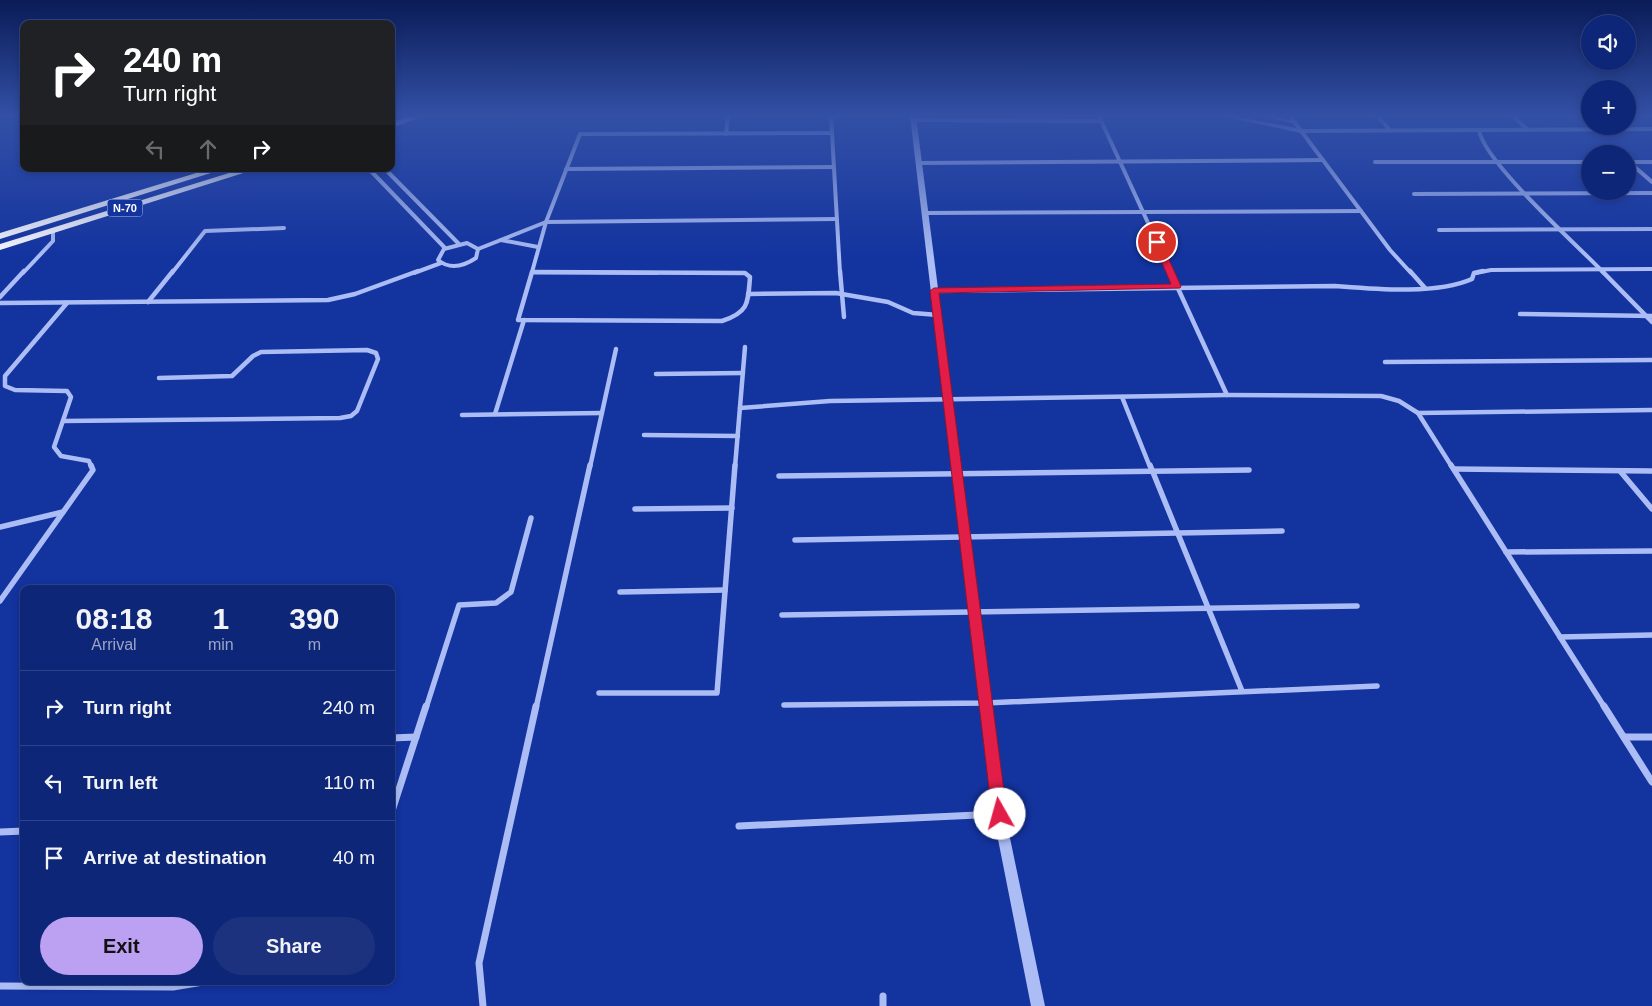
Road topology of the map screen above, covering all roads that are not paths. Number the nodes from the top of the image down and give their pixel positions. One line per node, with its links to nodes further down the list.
1 (568, 163): 9 (street)
2 (833, 163): 8 (street)
3 (919, 163): 4 (street); 21 (street)
4 (930, 163)
5 (1120, 163): 20 (street)
6 (1325, 163): 19 (street)
7 (1498, 163): 16 (street)
8 (833, 167): 9 (street); 22 (street)
9 (566, 169): 23 (street)
10 (1636, 169): 15 (street)
11 (209, 172): 29 (highway, N-70)
12 (240, 172): 28 (highway, N-70)
13 (371, 172): 34 (street)
14 (388, 172): 31 (street)
15 (1652, 182)
16 (1526, 193): 17 (street); 18 (street); 25 (street)
17 (1652, 193)
18 (1414, 194)
19 (1361, 211): 20 (street); 41 (street)
20 (1143, 213): 21 (street); 40 (street)
21 (925, 214): 42 (street)
22 (836, 220): 23 (street); 44 (street)
23 (546, 222): 30 (street); 33 (street)
24 (284, 228): 46 (street)
25 (1562, 229): 26 (street); 27 (street); 38 (street)
26 (1652, 229)
27 (1439, 230)
28 (53, 231): 32 (highway, N-70); 45 (street)
29 (0, 236)
30 (500, 240): 33 (street); 35 (street)
31 (459, 244): 34 (street); 35 (street)
32 (0, 247)
33 (538, 247): 39 (street)
34 (445, 248): 36 (street)
35 (478, 249): 36 (street)
36 (441, 263): 46 (street)
37 (1652, 269): 38 (street)
38 (1601, 270): 41 (street); 51 (street)
39 (531, 272): 43 (street); 54 (street)
40 (1177, 286): 41 (street); 42 (street); 64 (street)
41 (1425, 288)
42 (934, 291): 50 (street)
43 (748, 294): 44 (street); 54 (street)
44 (843, 294): 50 (street); 53 (street)
45 (0, 297)
46 (148, 302): 48 (street)
47 (0, 303): 48 (street)
48 (67, 303): 63 (street)
49 (1520, 314): 51 (street)
50 (938, 316): 66 (street)
51 (1646, 316): 52 (street); 55 (street)
52 (1652, 316)
53 (844, 317)
54 (524, 320): 70 (street)
55 (1652, 322)
56 (745, 347): 60 (street)
57 (616, 349): 69 (street)
58 (1652, 360): 59 (street)
59 (1385, 362)
60 (743, 373): 61 (street); 67 (street)
61 (656, 374)
62 (159, 378): 73 (street)
63 (2, 387): 73 (street)
64 (1227, 395): 65 (street); 71 (street)
65 (1122, 397): 66 (street); 77 (street)
66 (948, 400): 67 (street); 81 (street)
67 (740, 408): 75 (street)
68 (1652, 410): 71 (street)
69 (602, 413): 70 (street); 124 (street)
70 (495, 414): 72 (street)
71 (1418, 414): 76 (street)
72 (462, 415)
73 (64, 421): 86 (street)
74 (644, 435): 75 (street)
75 (738, 436): 83 (street)
76 (1454, 469): 79 (street); 94 (street)
77 (1152, 470): 78 (street); 81 (street); 90 (street)
78 (1248, 470)
79 (1620, 471): 80 (street); 85 (street)
80 (1652, 471)
81 (957, 472): 82 (street); 91 (street)
82 (779, 476)
83 (732, 508): 84 (street); 95 (street)
84 (636, 509)
85 (1652, 509)
86 (63, 512): 88 (street); 97 (street)
87 (531, 518): 109 (street)
88 (0, 527)
89 (1282, 531): 90 (street)
90 (1178, 535): 91 (street); 99 (street)
91 (965, 538): 92 (street); 100 (street)
92 (795, 540)
93 (1652, 551): 94 (street)
94 (1506, 552): 103 (street)
95 (725, 590): 96 (street); 106 (street)
96 (620, 592)
97 (0, 601)
98 (1357, 606): 99 (street)
99 (1208, 608): 100 (street); 105 (street)
100 (974, 612): 101 (street); 107 (street)
101 (782, 615)
102 (1652, 636): 103 (street)
103 (1560, 637): 110 (street)
104 (1377, 686): 105 (street)
105 (1242, 691): 107 (street)
106 (599, 693)
107 (986, 703): 108 (street); 115 (street)
108 (784, 705)
109 (416, 736): 112 (street); 114 (street)
110 (1624, 737): 111 (street); 113 (street)
111 (1652, 737)
112 (395, 738)
113 (1652, 782)
114 (395, 802)
115 (1000, 814): 116 (street); 126 (street)
116 (739, 826)
117 (0, 832): 118 (street)
118 (20, 832)
119 (76, 985): 122 (street)
120 (158, 985): 121 (street)
121 (185, 985)
122 (0, 986)
123 (883, 996): 125 (street)
124 (483, 1006)
125 (883, 1006)
126 (1038, 1006)

